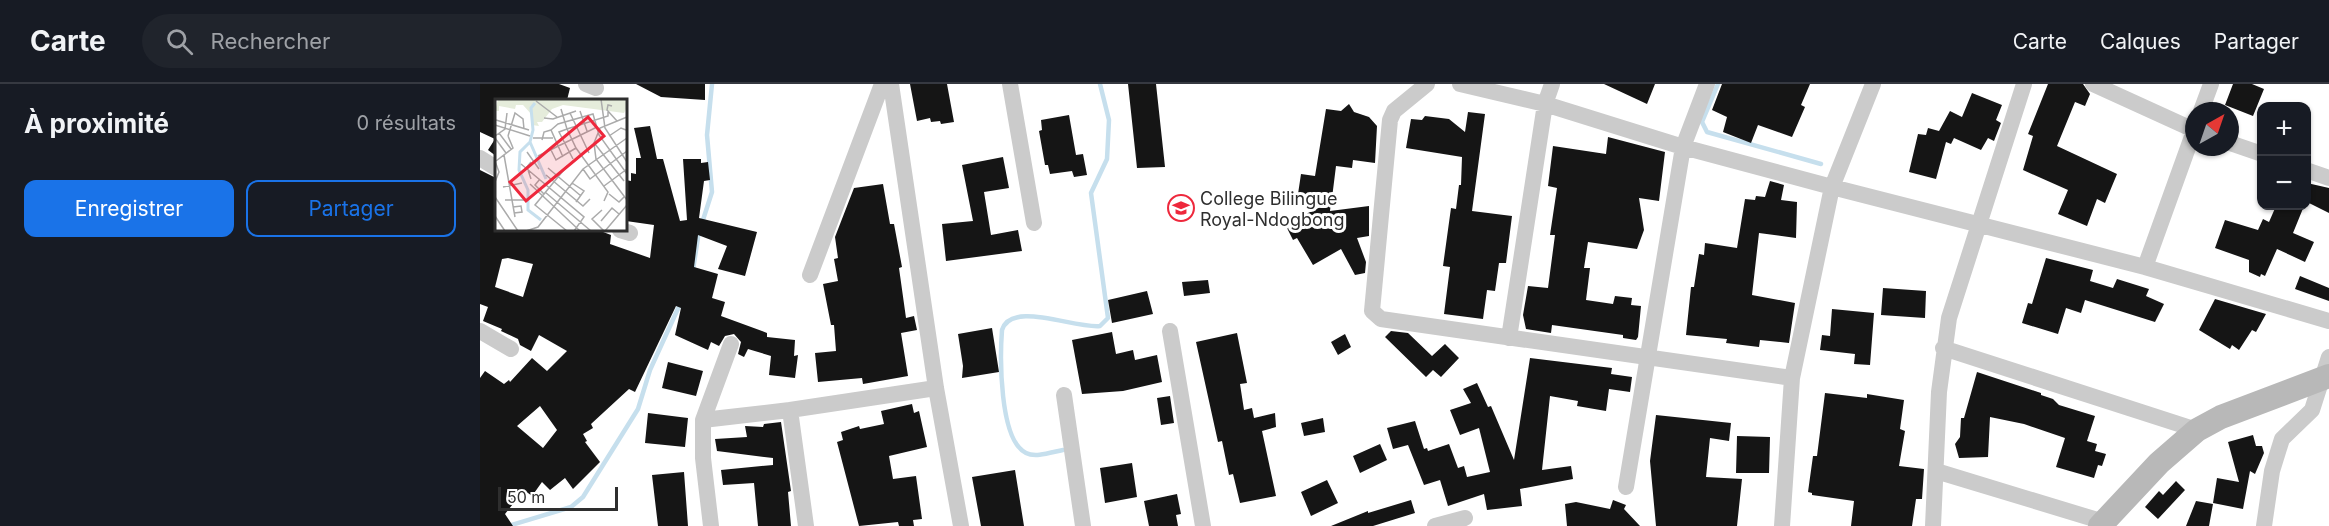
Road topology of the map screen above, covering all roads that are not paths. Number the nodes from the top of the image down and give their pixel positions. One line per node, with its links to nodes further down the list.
1 (882, 84): 27 (street)
2 (891, 84): 38 (street)
3 (1010, 84): 24 (street)
4 (1426, 84): 31 (street)
5 (1460, 84): 13 (street)
6 (1552, 84): 13 (street)
7 (1707, 84): 16 (street)
8 (1873, 84): 23 (street)
9 (2024, 84): 25 (street)
10 (2093, 84): 14 (street)
11 (2211, 84): 12 (street)
12 (2204, 102)
13 (1545, 104): 16 (street); 31 (street)
14 (2185, 126)
15 (2239, 145): 17 (street)
16 (1683, 147): 23 (street); 35 (street)
17 (2257, 152)
18 (2185, 155): 26 (street)
19 (480, 158): 20 (street)
20 (495, 167)
21 (2311, 171): 22 (street)
22 (2329, 178)
23 (1832, 187): 25 (street); 37 (street)
24 (1034, 223)
25 (1979, 224): 26 (street); 33 (street)
26 (2145, 267): 28 (street)
27 (810, 275)
28 (2329, 321)
29 (480, 331): 34 (street)
30 (1170, 331): 51 (street)
31 (1509, 338): 35 (street)
32 (731, 344): 41 (street)
33 (1942, 348): 42 (street); 43 (street)
34 (511, 349)
35 (1649, 358): 37 (street); 44 (street)
36 (2327, 370): 42 (main road); 55 (street)
37 (1792, 378): 53 (street)
38 (936, 388): 40 (street); 49 (street)
39 (1064, 395): 50 (street)
40 (790, 410): 41 (street); 48 (street)
41 (703, 420): 47 (street)
42 (2197, 430): 46 (main road)
43 (1936, 471): 46 (street); 54 (street)
44 (1626, 487)
45 (1465, 518): 52 (street)
46 (2102, 524)
47 (711, 526)
48 (806, 526)
49 (961, 526)
50 (1083, 526)
51 (1203, 526)
52 (1435, 526)
53 (1782, 526)
54 (1933, 526)
55 (2264, 526)

